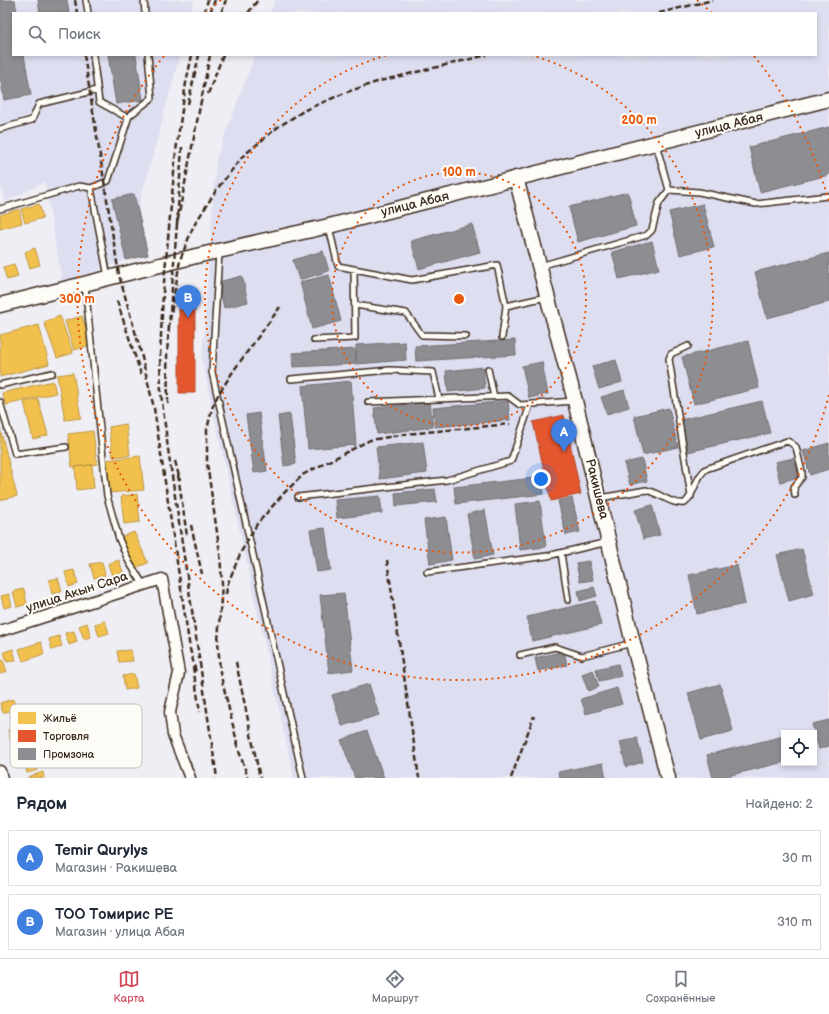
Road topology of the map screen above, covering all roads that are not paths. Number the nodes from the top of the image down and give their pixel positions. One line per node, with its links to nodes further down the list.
1 (86, 0): 3 (lane)
2 (144, 0): 4 (lane)
3 (88, 12)
4 (145, 12)
5 (93, 56): 7 (lane)
6 (148, 56): 9 (lane)
7 (97, 90): 9 (lane); 10 (lane)
8 (829, 99): 11 (street, улица Абая)
9 (128, 118): 13 (lane)
10 (0, 129)
11 (656, 143): 12 (street, улица Абая); 14 (lane)
12 (516, 178): 17 (street, улица Абая); 19 (street, Ракишева)
13 (91, 188): 16 (lane); 21 (lane)
14 (668, 190): 15 (lane); 19 (lane)
15 (828, 196)
16 (0, 209)
17 (329, 226): 18 (street, улица Абая); 20 (lane)
18 (219, 251): 21 (street, улица Абая); 57 (lane)
19 (539, 266): 23 (street, Ракишева)
20 (354, 269): 25 (lane); 26 (lane)
21 (108, 278): 22 (street, улица Абая)
22 (85, 284): 24 (street, улица Абая); 49 (lane)
23 (547, 297): 26 (lane); 37 (street, Ракишева)
24 (0, 305)
25 (354, 305): 27 (lane); 29 (lane)
26 (506, 306): 28 (lane)
27 (466, 336)
28 (502, 337)
29 (314, 340)
30 (688, 346): 44 (lane)
31 (488, 369): 35 (lane)
32 (52, 373): 34 (lane)
33 (291, 379): 36 (lane)
34 (0, 384)
35 (494, 397): 36 (lane); 40 (lane)
36 (439, 399): 39 (lane)
37 (575, 401): 40 (lane); 45 (street, Ракишева)
38 (0, 402): 41 (lane)
39 (368, 402)
40 (530, 405): 43 (lane)
41 (66, 447)
42 (795, 495): 44 (lane)
43 (298, 497)
44 (691, 497): 45 (lane)
45 (599, 498): 46 (street, Ракишева)
46 (609, 542): 47 (lane); 52 (street, Ракишева)
47 (561, 553): 48 (lane); 50 (lane)
48 (427, 572)
49 (143, 584): 51 (street, улица Акын Сара); 56 (street, улица Акын Сара)
50 (568, 600)
51 (0, 631)
52 (633, 643): 53 (lane); 58 (street, Ракишева)
53 (520, 655)
54 (0, 771): 55 (street)
55 (2, 778)
56 (190, 778)
57 (304, 778)
58 (668, 778)

